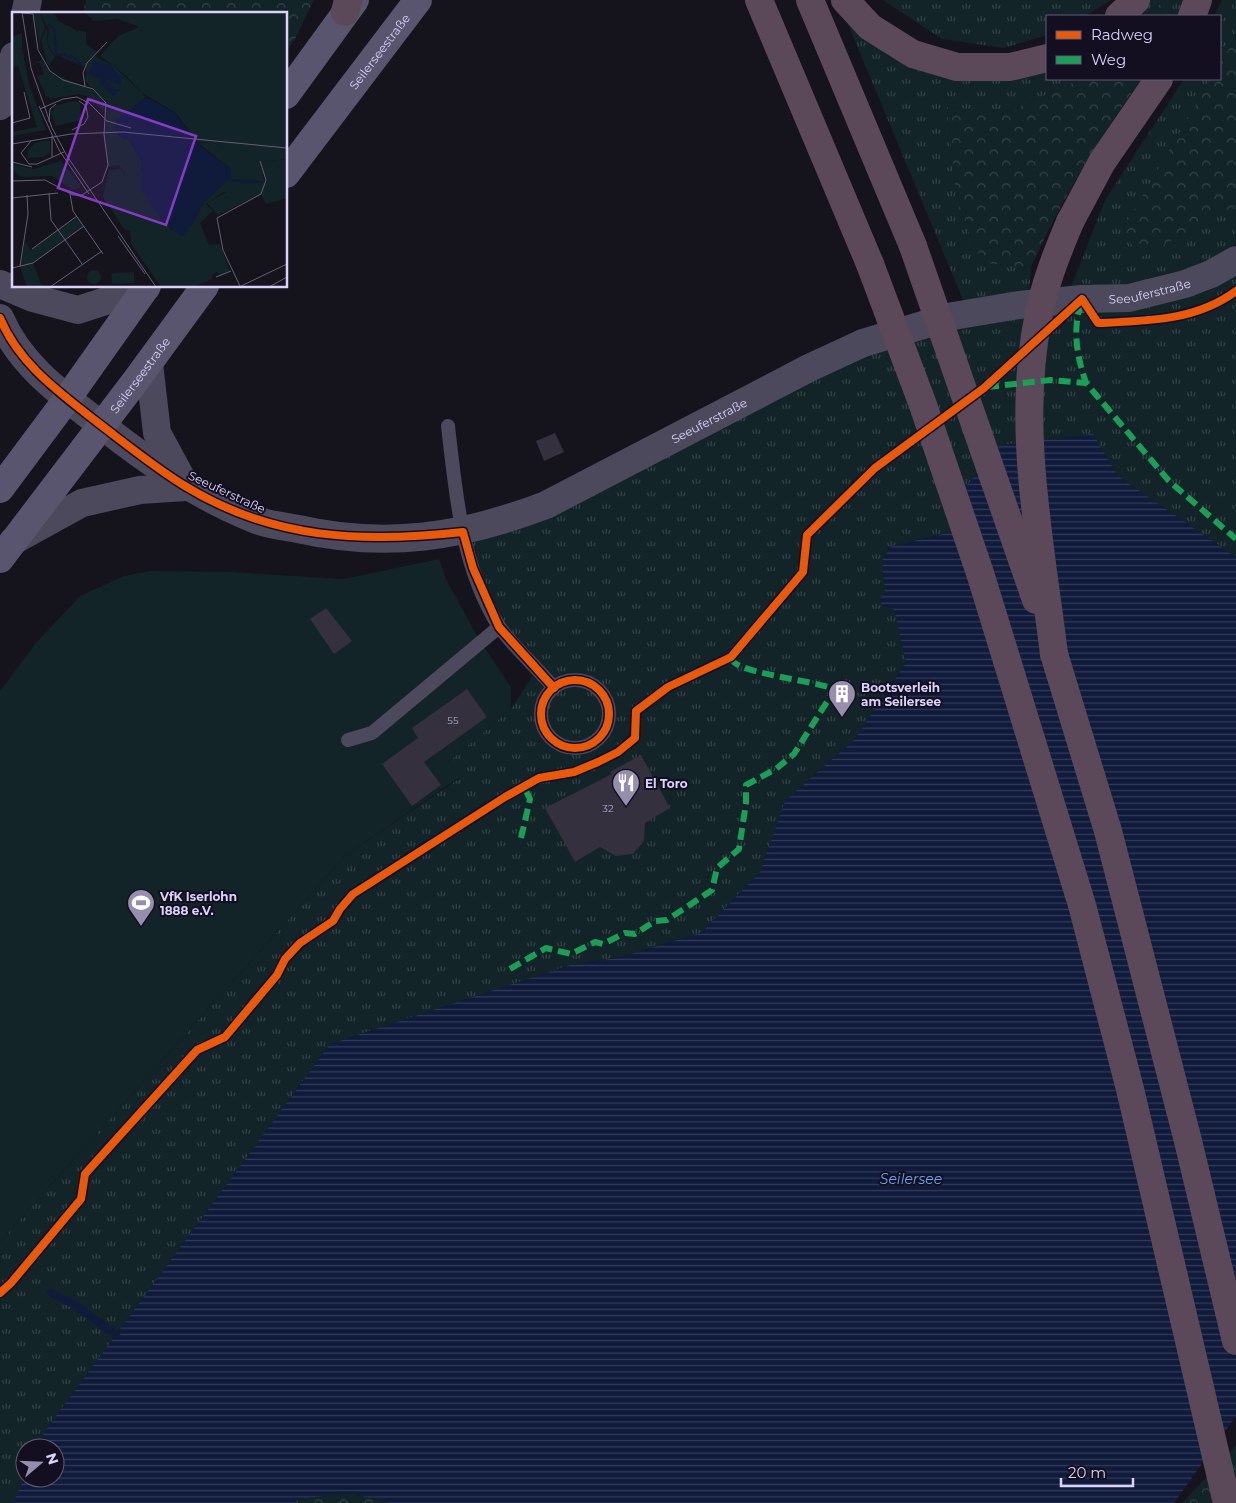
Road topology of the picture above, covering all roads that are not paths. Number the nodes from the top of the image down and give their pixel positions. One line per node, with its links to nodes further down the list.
1 (418, 0): 15 (main road, Seilerseestraße)
2 (759, 0): 35 (highway, bridge)
3 (810, 0): 31 (highway, bridge)
4 (845, 0): 10 (highway)
5 (1136, 0): 8 (highway)
6 (1198, 0): 9 (highway)
7 (349, 4): 13 (main road)
8 (1120, 15)
9 (1192, 15)
10 (1046, 58)
11 (12, 63): 14 (street)
12 (1158, 80): 31 (highway, bridge)
13 (288, 92)
14 (0, 106)
15 (288, 171)
16 (1236, 260): 28 (street, Seeuferstraße)
17 (0, 284): 18 (street)
18 (143, 288)
19 (145, 288): 23 (main road)
20 (204, 288): 22 (main road, Seilerseestraße)
21 (0, 318): 23 (street, Seeuferstraße)
22 (149, 363): 24 (main road, Seilerseestraße); 26 (street, Seeuferstraße)
23 (67, 399): 24 (street, Seeuferstraße); 27 (main road)
24 (101, 425): 26 (street, Seeuferstraße); 29 (main road, Seilerseestraße)
25 (448, 426): 28 (lane)
26 (186, 487): 28 (street, Seeuferstraße); 29 (street, Seeuferstraße)
27 (0, 489)
28 (463, 532): 30 (lane)
29 (6, 550)
30 (499, 626): 32 (lane); 33 (lane)
31 (1054, 654): 34 (highway)
32 (554, 688): 32 (lane)
33 (348, 740)
34 (1236, 1341)
35 (1227, 1503)

